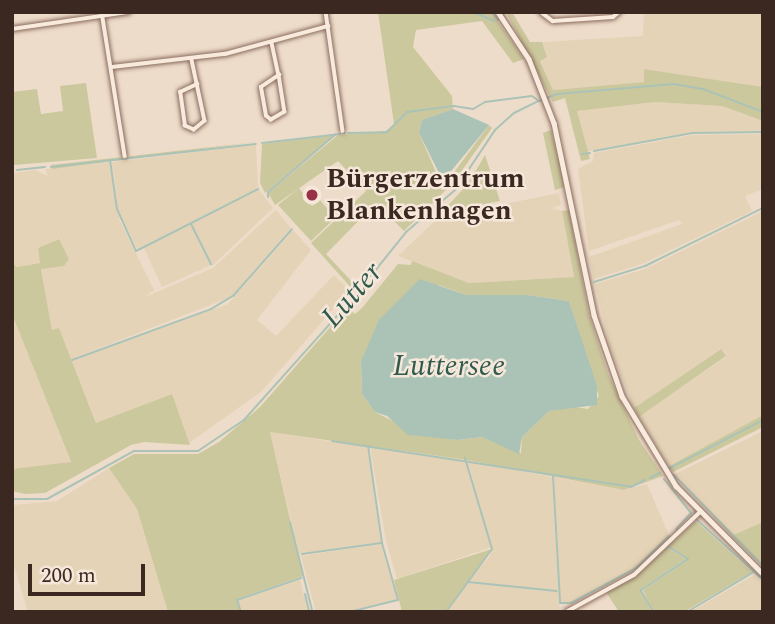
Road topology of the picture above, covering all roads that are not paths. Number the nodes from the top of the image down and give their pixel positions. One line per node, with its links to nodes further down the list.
1 (129, 12): 6 (street)
2 (326, 12): 7 (street)
3 (498, 12): 16 (main road)
4 (541, 12): 5 (street)
5 (619, 12)
6 (102, 14): 8 (street); 11 (street)
7 (328, 26): 9 (street); 14 (street)
8 (12, 29)
9 (272, 43): 10 (street); 12 (street)
10 (192, 60): 11 (street); 13 (street)
11 (112, 67): 15 (street)
12 (279, 75): 12 (street)
13 (197, 84): 13 (street)
14 (343, 131)
15 (125, 156)
16 (699, 513): 17 (main road); 18 (street)
17 (763, 574)
18 (566, 612)

